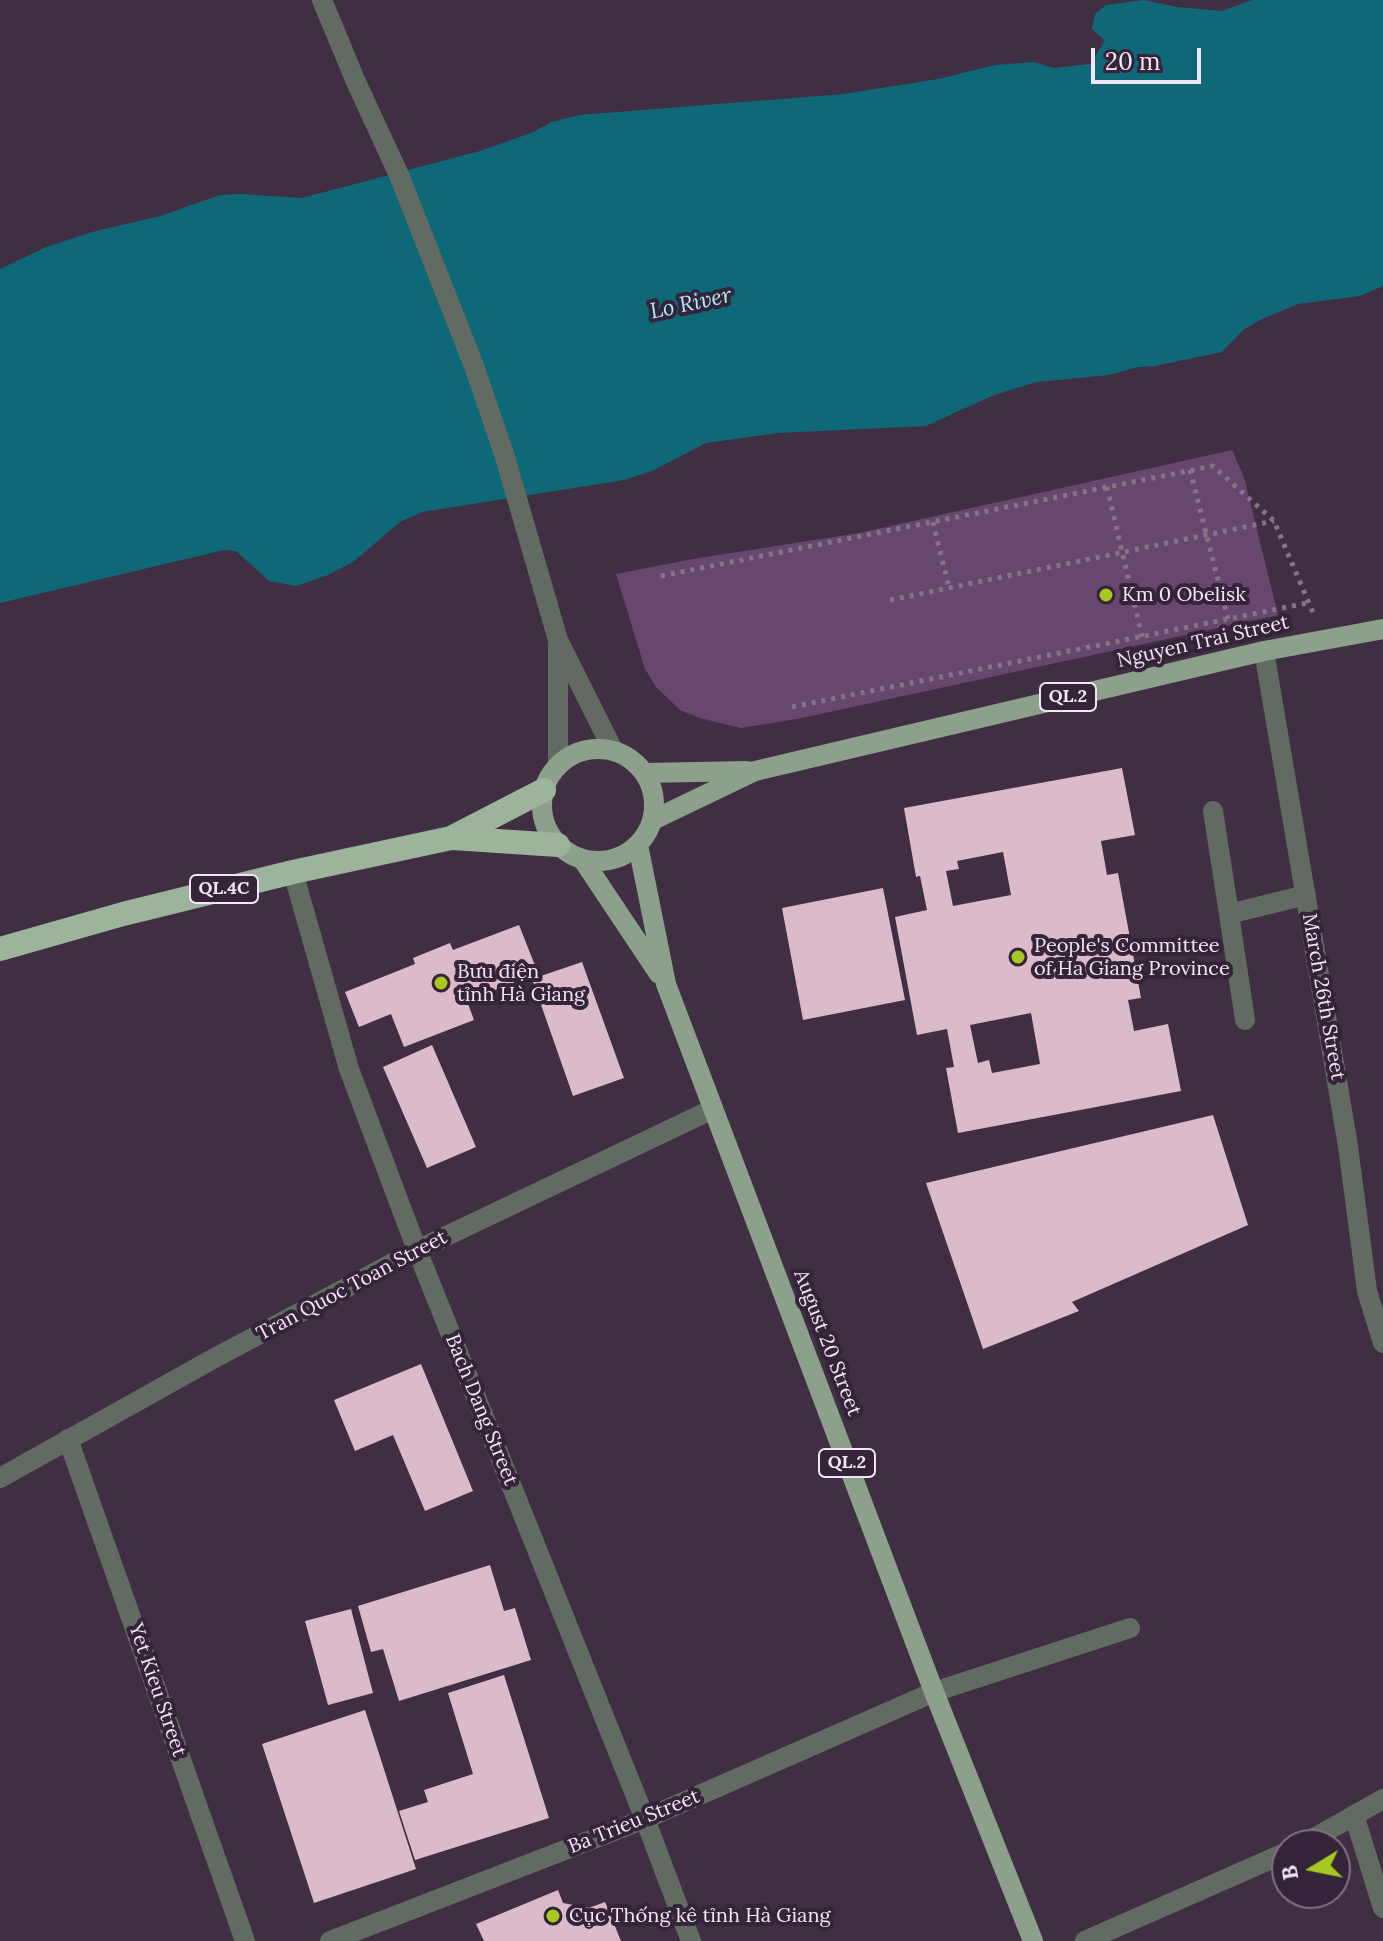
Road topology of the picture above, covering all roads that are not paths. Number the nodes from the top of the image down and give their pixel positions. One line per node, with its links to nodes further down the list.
1 (322, 0): 3 (street)
2 (1383, 629): 4 (main road, Nguyen Trai Street / QL.2)
3 (558, 640): 5 (street); 6 (street)
4 (1264, 651): 7 (main road, Nguyen Trai Street / QL.2); 17 (street, March 26th Street)
5 (613, 750): 6 (main road); 8 (main road)
6 (558, 765): 9 (main road)
7 (755, 771): 8 (main road, Nguyen Trai Street / QL.2); 11 (main road, Nguyen Trai Street / QL.2)
8 (645, 773): 11 (main road)
9 (544, 790): 12 (highway, QL.4C); 13 (main road)
10 (1213, 811): 18 (street)
11 (653, 820): 14 (main road)
12 (451, 838): 13 (highway, QL.4C); 16 (highway, QL.4C)
13 (558, 845): 15 (main road)
14 (638, 845): 15 (main road); 20 (main road, August 20 Street / QL.2)
15 (583, 860): 20 (main road, August 20 Street / QL.2)
16 (293, 872): 19 (highway, QL.4C); 23 (street, Bach Dang Street)
17 (1306, 895): 18 (street); 24 (street, March 26th Street)
18 (1229, 914): 21 (street)
19 (0, 949)
20 (666, 984): 22 (main road, August 20 Street / QL.2)
21 (1245, 1020)
22 (713, 1109): 23 (street, Tran Quoc Toan Street); 28 (main road, August 20 Street / QL.2)
23 (417, 1250): 25 (street, Tran Quoc Toan Street); 31 (street, Bach Dang Street)
24 (1383, 1343)
25 (68, 1439): 26 (street, Tran Quoc Toan Street); 35 (street, Yet Kieu Street)
26 (0, 1478)
27 (1130, 1628): 28 (street, Ba Trieu Street)
28 (934, 1692): 31 (street, Ba Trieu Street); 38 (main road, August 20 Street / QL.2)
29 (1383, 1799): 30 (street)
30 (1354, 1815): 32 (street); 34 (street)
31 (645, 1819): 36 (street, Ba Trieu Street); 37 (street, Bach Dang Street)
32 (1330, 1829)
33 (1271, 1859): 39 (street)
34 (1383, 1908)
35 (245, 1941)
36 (330, 1941)
37 (691, 1941)
38 (1033, 1941)
39 (1085, 1941)

